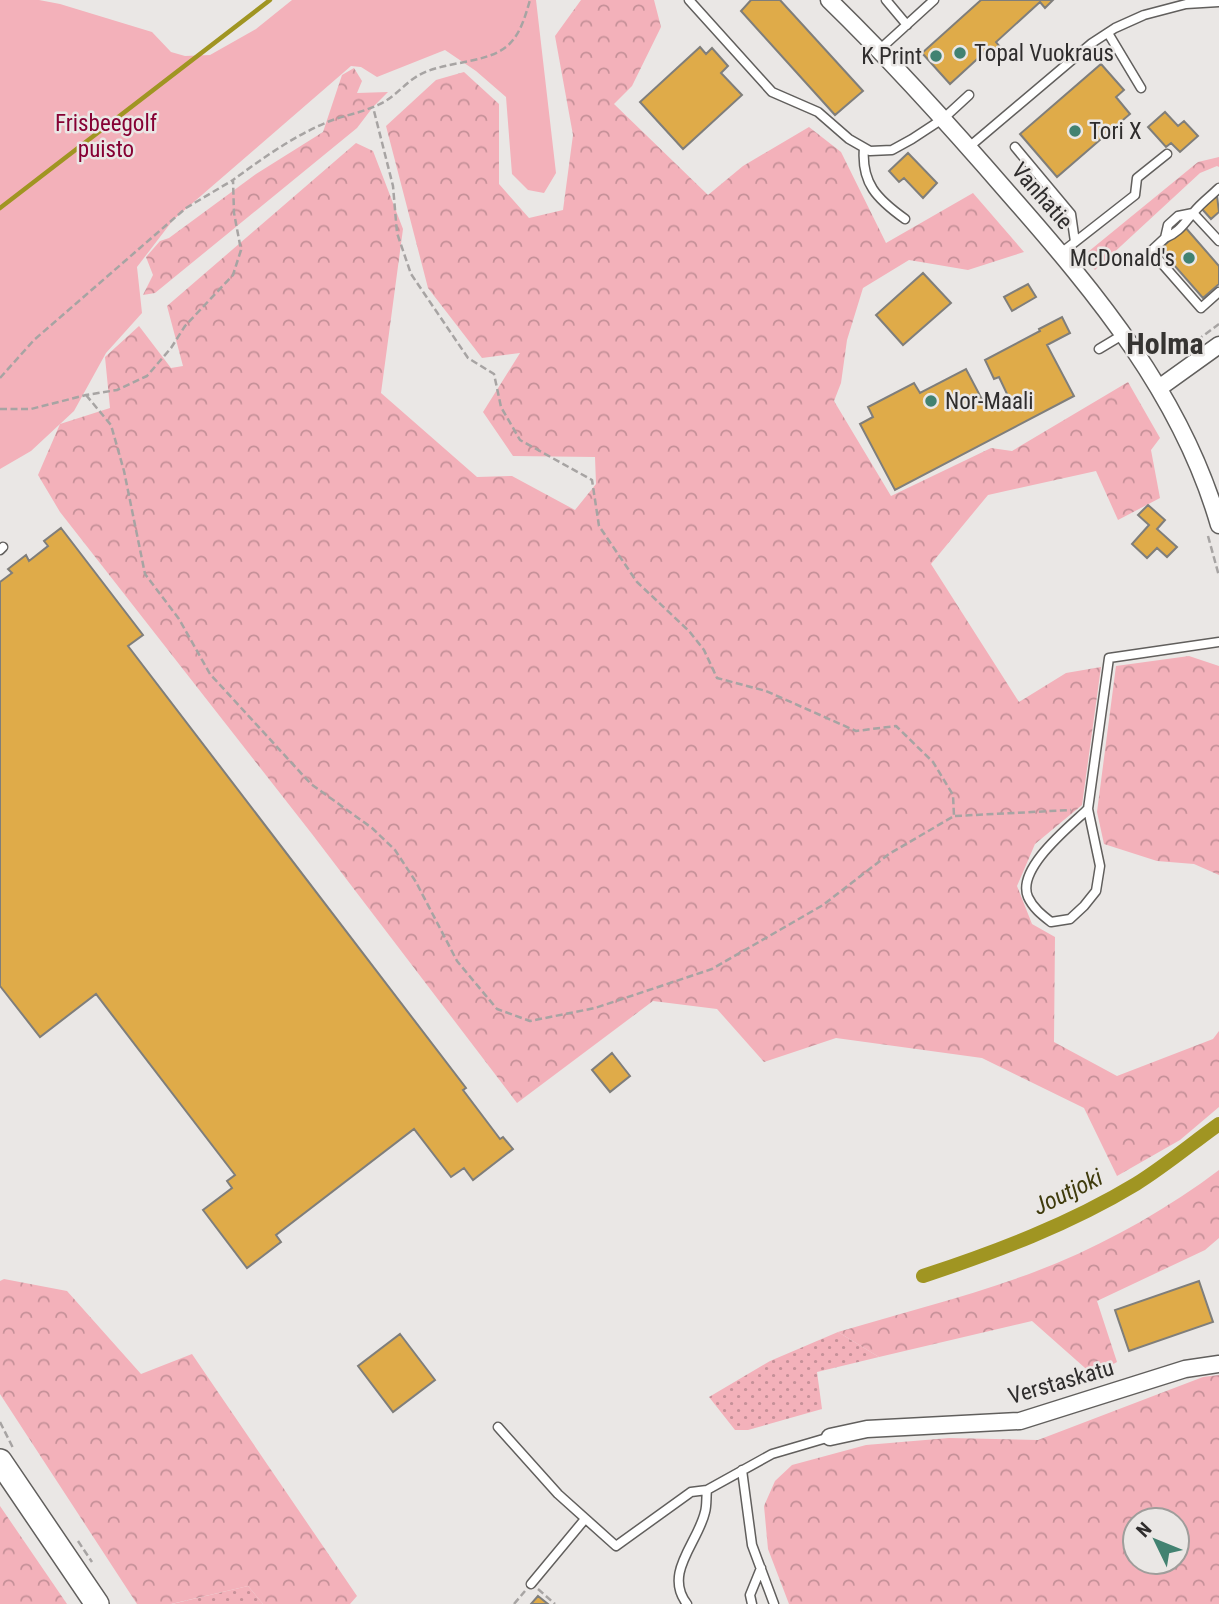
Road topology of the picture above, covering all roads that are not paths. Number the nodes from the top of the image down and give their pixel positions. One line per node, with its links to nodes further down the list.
1 (689, 0): 14 (lane)
2 (829, 0): 8 (street, Vanhatie)
3 (886, 0): 6 (lane)
4 (934, 0): 6 (lane)
5 (1219, 2): 7 (lane)
6 (907, 25): 8 (lane)
7 (1108, 33): 9 (lane); 12 (lane)
8 (878, 50): 11 (street, Vanhatie)
9 (1141, 88)
10 (969, 94): 11 (lane)
11 (944, 118): 12 (street, Vanhatie); 14 (lane)
12 (969, 147): 21 (street, Vanhatie)
13 (1015, 147): 20 (lane)
14 (864, 148): 18 (lane)
15 (1167, 154): 20 (lane)
16 (1219, 188): 17 (lane)
17 (1193, 213): 19 (lane); 22 (lane)
18 (905, 219)
19 (1219, 241)
20 (1075, 242): 21 (lane)
21 (1061, 253): 23 (street, Vanhatie)
22 (1219, 292)
23 (1124, 334): 25 (lane); 26 (street, Vanhatie)
24 (1219, 345): 26 (street)
25 (1099, 349)
26 (1158, 388): 27 (street, Vanhatie)
27 (1214, 530)
28 (1219, 642): 29 (lane)
29 (1088, 809): 29 (lane)
30 (1219, 1364): 32 (street, Verstaskatu)
31 (498, 1427): 36 (lane)
32 (830, 1437): 34 (lane)
33 (0, 1461): 40 (street)
34 (742, 1470): 35 (lane); 37 (lane)
35 (707, 1490): 36 (lane); 39 (lane)
36 (585, 1519): 38 (lane)
37 (761, 1568): 41 (lane); 42 (lane)
38 (531, 1584)
39 (684, 1602)
40 (97, 1604)
41 (752, 1604)
42 (774, 1604)

